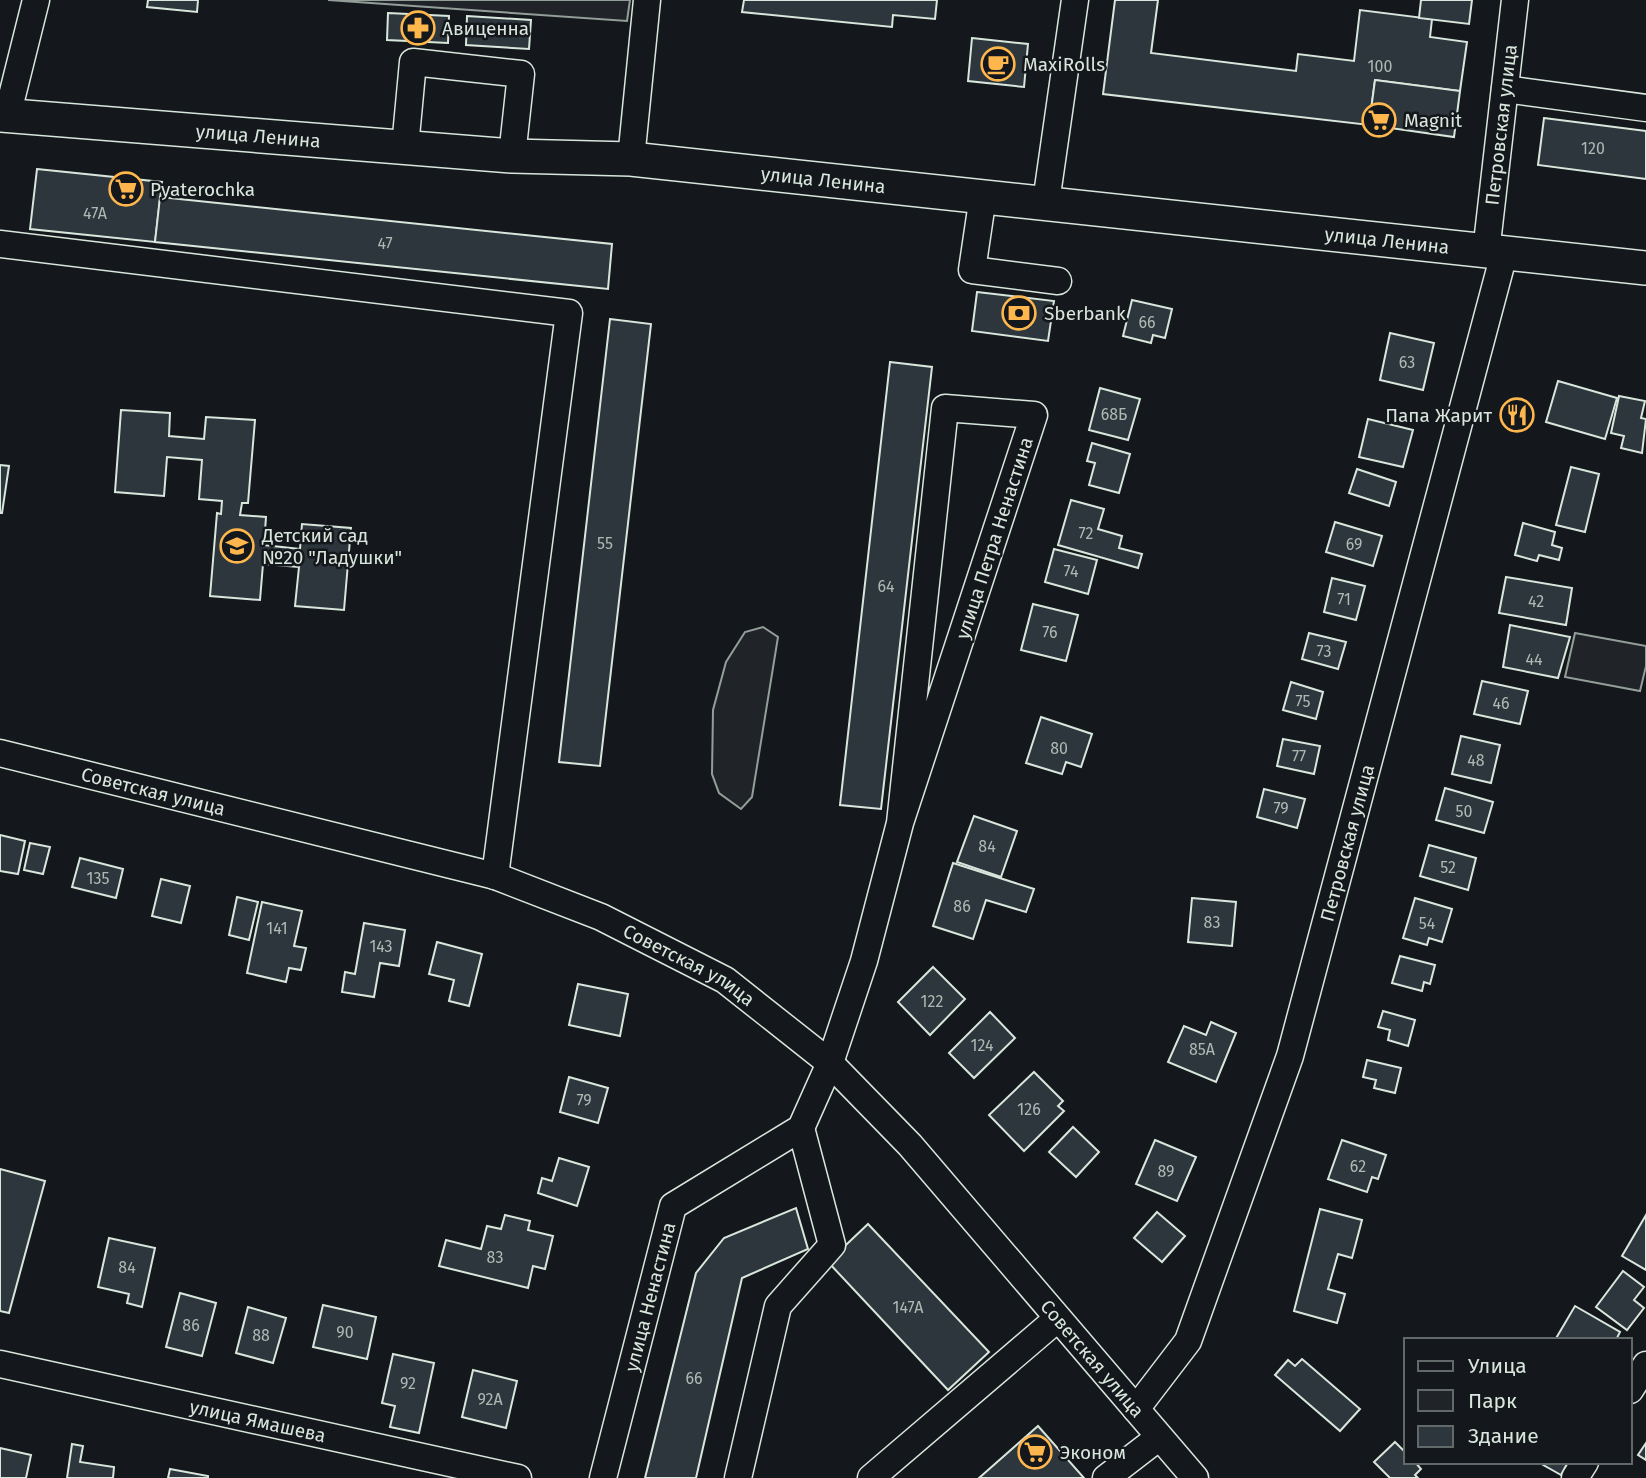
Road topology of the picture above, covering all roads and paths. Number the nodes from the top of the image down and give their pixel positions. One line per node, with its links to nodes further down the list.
1 (36, 0): 7 (street)
2 (648, 0): 10 (street)
3 (1075, 0): 12 (street)
4 (1515, 0): 5 (street, Петровская улица)
5 (1505, 89): 6 (street); 14 (street, Петровская улица)
6 (1646, 108)
7 (3, 116): 8 (main road, улица Ленина)
8 (405, 147): 9 (main road, улица Ленина); 9 (street)
9 (512, 156): 10 (main road, улица Ленина)
10 (631, 159): 11 (main road, улица Ленина)
11 (983, 196): 12 (main road, улица Ленина); 16 (street)
12 (1046, 202): 14 (main road, улица Ленина)
13 (0, 244): 19 (street)
14 (1495, 253): 15 (main road, улица Ленина); 26 (street, Петровская улица)
15 (1646, 268)
16 (1058, 281)
17 (0, 753): 19 (street, Советская улица)
18 (900, 823): 18 (street, улица Петра Ненастина); 20 (street, улица Петра Ненастина)
19 (495, 876): 20 (street, Советская улица)
20 (830, 1063): 21 (street); 22 (street, Советская улица)
21 (801, 1128): 29 (street, улица Ненастина); 30 (street)
22 (1057, 1319): 26 (street, Советская улица); 31 (street)
23 (0, 1364): 28 (street, улица Ямашева)
24 (1646, 1365): 25 (street)
25 (1632, 1387)
26 (1136, 1409): 27 (street, Советская улица)
27 (1158, 1438): 32 (street); 33 (street, Советская улица)
28 (517, 1478)
29 (603, 1478)
30 (738, 1478)
31 (871, 1478)
32 (1106, 1478)
33 (1195, 1478)

